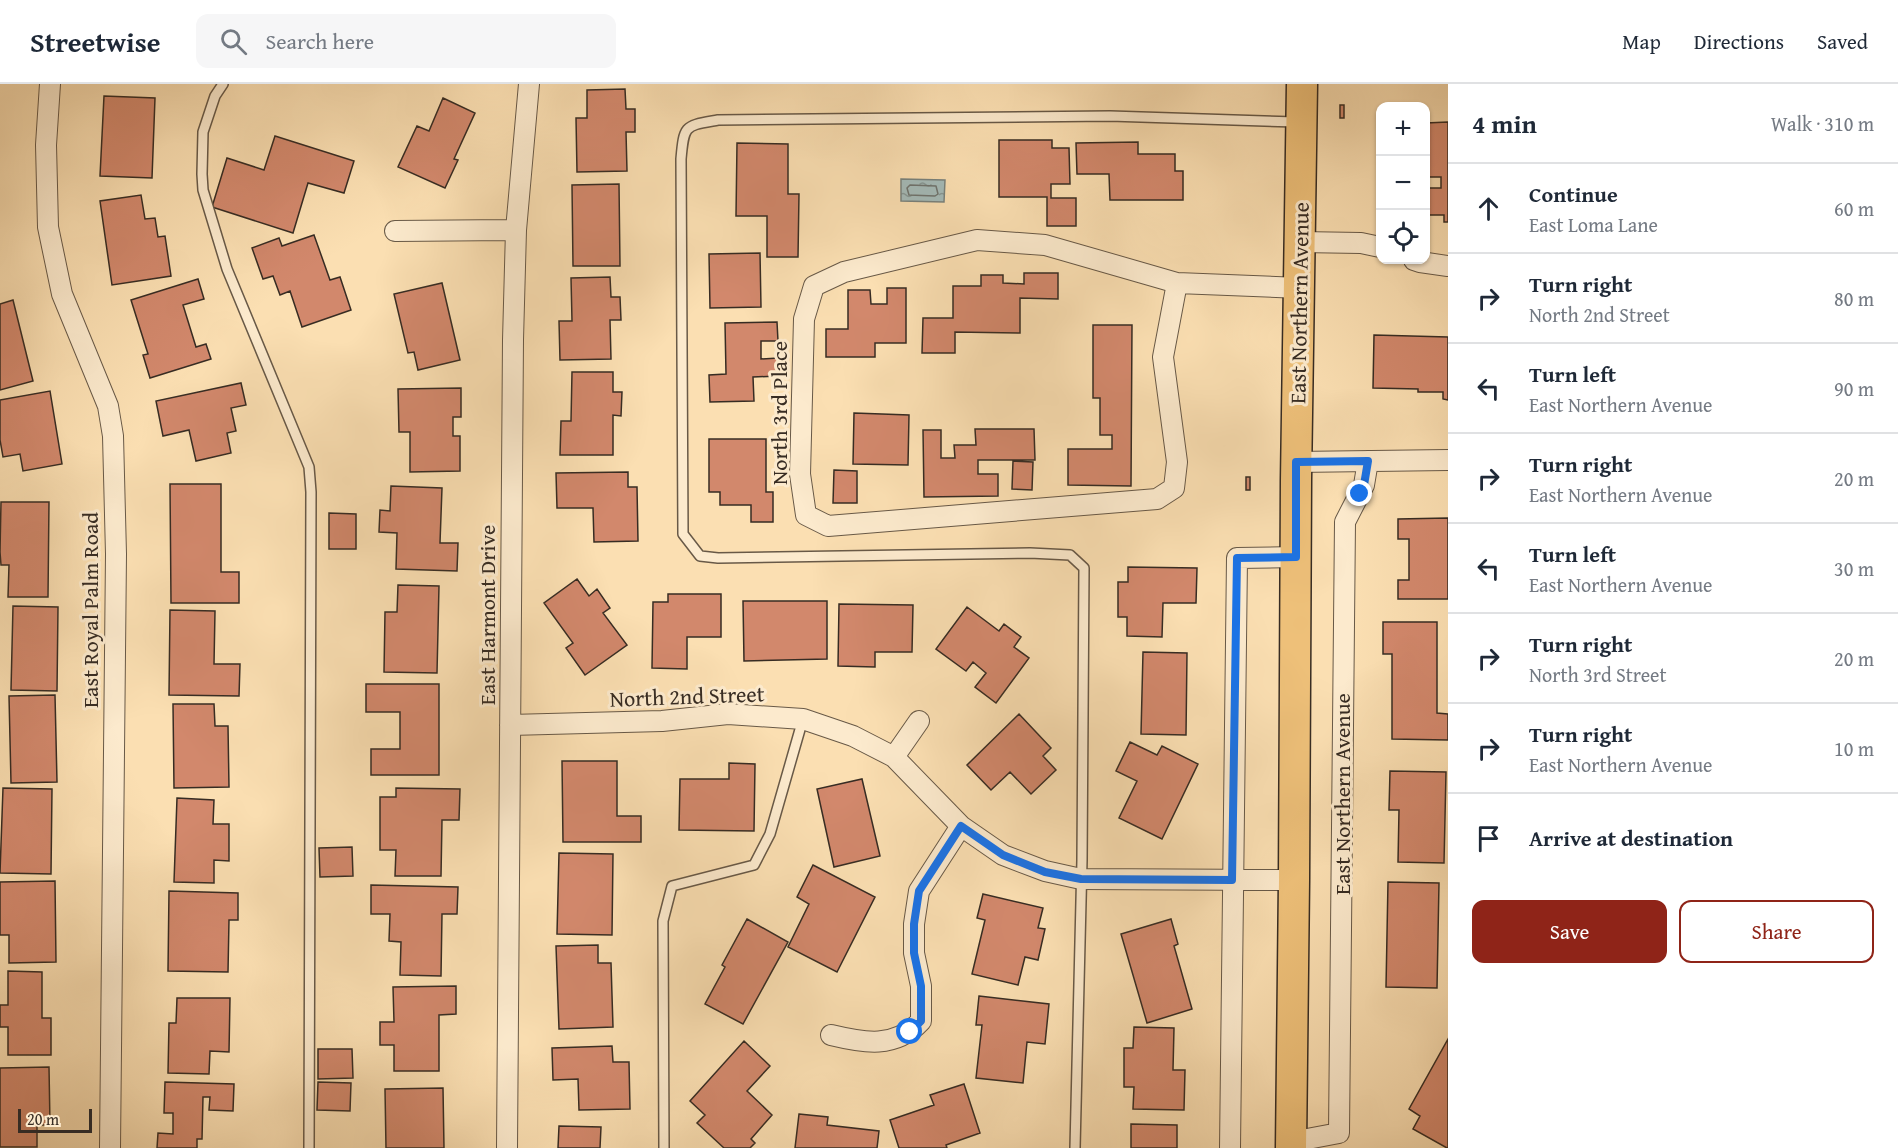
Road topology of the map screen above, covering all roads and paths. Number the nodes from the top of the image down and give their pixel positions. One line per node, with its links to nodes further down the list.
1 (50, 84): 28 (street, East Royal Palm Road)
2 (224, 84): 29 (lane)
3 (529, 84): 6 (street, East Harmont Drive)
4 (1302, 84): 5 (main road, East Northern Avenue)
5 (1302, 123): 8 (main road, East Northern Avenue); 23 (lane)
6 (516, 230): 7 (street); 20 (street, East Harmont Drive)
7 (395, 231)
8 (1300, 242): 9 (street); 13 (main road, East Northern Avenue)
9 (1376, 246)
10 (1430, 263): 11 (street)
11 (1448, 266)
12 (1177, 283): 12 (street, North 3rd Place); 13 (street, North 3rd Place)
13 (1300, 288): 16 (main road, East Northern Avenue)
14 (1448, 460): 15 (street)
15 (1368, 461): 16 (street); 27 (street, East Northern Avenue)
16 (1296, 462): 17 (main road, East Northern Avenue)
17 (1296, 557): 24 (street); 25 (main road, East Northern Avenue)
18 (803, 719): 20 (street, North 2nd Street); 21 (street, North 2nd Street); 31 (lane)
19 (919, 721): 21 (street)
20 (510, 725): 30 (street, East Harmont Drive)
21 (894, 757): 22 (street, North 2nd Street)
22 (961, 826): 23 (street, North 2nd Street); 26 (street)
23 (1081, 879): 24 (street, North 2nd Street); 32 (lane)
24 (1232, 880): 25 (street, North 2nd Street); 33 (street)
25 (1294, 880): 27 (main road, East Northern Avenue)
26 (831, 1035)
27 (1291, 1145)
28 (110, 1148)
29 (309, 1148)
30 (507, 1148)
31 (664, 1148)
32 (1075, 1148)
33 (1230, 1148)

